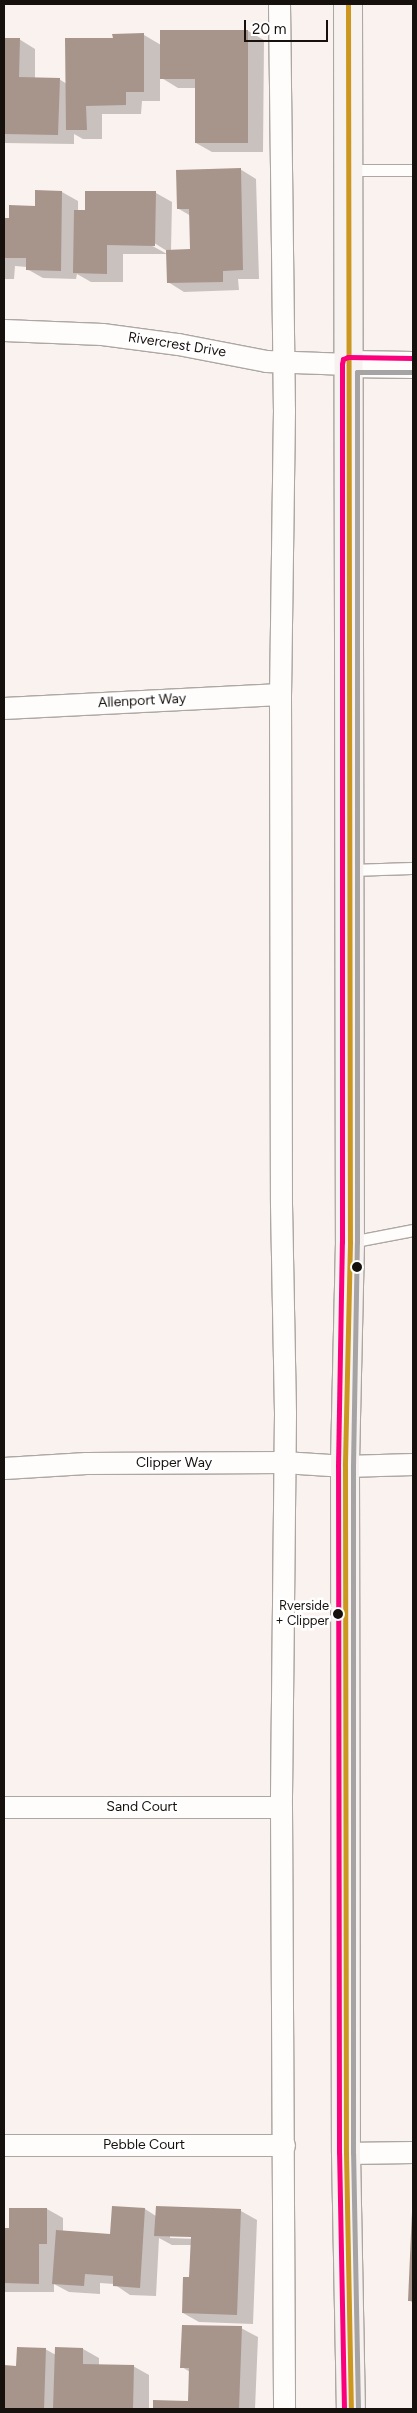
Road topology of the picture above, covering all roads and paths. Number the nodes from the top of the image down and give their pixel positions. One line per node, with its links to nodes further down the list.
1 (278, 4): 6 (street)
2 (348, 4): 3 (main road)
3 (349, 170): 4 (lane); 7 (main road)
4 (413, 170)
5 (4, 330): 6 (street, Rivercrest Drive)
6 (283, 362): 7 (street, Rivercrest Drive); 9 (street)
7 (349, 364): 8 (street); 12 (main road)
8 (413, 364)
9 (280, 694): 10 (street, Allenport Way); 15 (street)
10 (4, 708)
11 (413, 868): 12 (lane)
12 (350, 870): 14 (main road)
13 (413, 1230): 14 (lane)
14 (350, 1242): 17 (main road)
15 (283, 1462): 17 (street, Clipper Way); 18 (street, Clipper Way); 20 (street)
16 (413, 1464): 17 (street, Clipper Way)
17 (345, 1466): 24 (main road)
18 (4, 1468)
19 (4, 1807): 20 (street, Sand Court)
20 (281, 1807): 22 (street)
21 (4, 2145): 22 (street, Pebble Court)
22 (284, 2145): 25 (street)
23 (413, 2152): 24 (street)
24 (346, 2153): 26 (main road)
25 (284, 2409)
26 (351, 2409)

